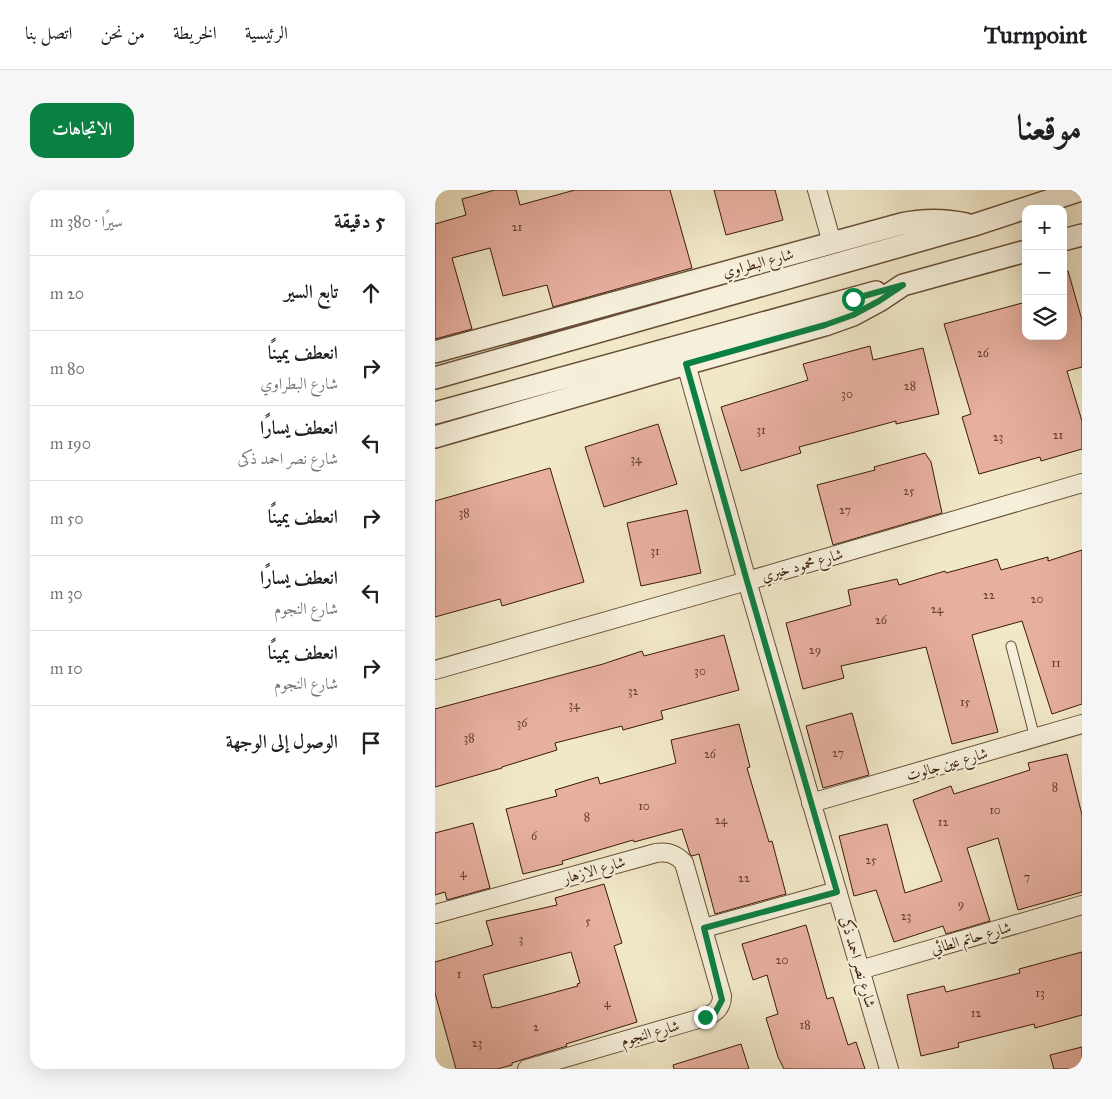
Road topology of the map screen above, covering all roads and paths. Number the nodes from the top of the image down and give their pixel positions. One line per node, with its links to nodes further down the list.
1 (817, 190): 6 (street)
2 (1081, 190): 3 (street)
3 (971, 226): 6 (street, شارع البطراوي); 11 (street)
4 (1082, 235): 5 (street)
5 (1067, 239)
6 (832, 243): 9 (street, شارع البطراوي)
7 (1022, 252): 8 (street)
8 (903, 285): 10 (street); 12 (street)
9 (435, 352)
10 (686, 364): 13 (street); 15 (street, شارع نصر احمد ذكى)
11 (435, 378)
12 (435, 413)
13 (435, 437)
14 (1082, 483): 15 (street, شارع محمود خيري)
15 (747, 581): 17 (street, شارع محمود خيري); 20 (street, شارع نصر احمد ذكى)
16 (1011, 646): 19 (lane)
17 (435, 670)
18 (1082, 724): 19 (street, شارع عين جالوت)
19 (1035, 738): 20 (street, شارع عين جالوت)
20 (811, 803): 21 (street, شارع نصر احمد ذكى)
21 (837, 892): 24 (street); 25 (street, شارع نصر احمد ذكى)
22 (1082, 905): 25 (street, شارع حاتم الطائي)
23 (435, 914): 24 (street, شارع الازهار)
24 (704, 928): 26 (street, شارع النجوم)
25 (860, 970): 27 (street, شارع نصر احمد ذكى)
26 (527, 1069)
27 (889, 1069)

